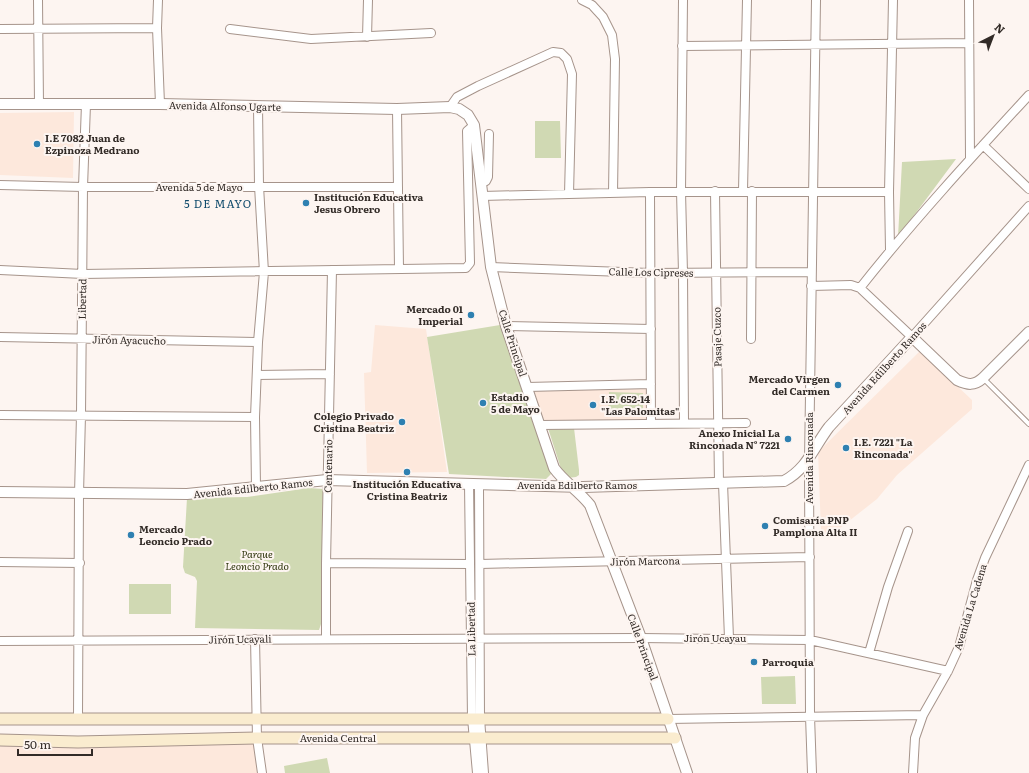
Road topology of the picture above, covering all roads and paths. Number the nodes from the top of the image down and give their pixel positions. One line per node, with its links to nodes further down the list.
1 (38, 0): 13 (street)
2 (158, 0): 10 (street)
3 (368, 0): 15 (street)
4 (582, 0): 42 (street)
5 (683, 0): 20 (street)
6 (747, 0): 19 (street)
7 (816, 0): 17 (street, Avenida Rinconada)
8 (893, 0): 18 (street)
9 (969, 0): 16 (street)
10 (157, 28): 13 (street); 25 (street)
11 (0, 29): 13 (street)
12 (230, 29): 15 (street)
13 (40, 30): 23 (street)
14 (431, 33): 15 (street)
15 (368, 36)
16 (968, 43): 18 (street); 32 (street)
17 (814, 44): 18 (street); 19 (street); 45 (street, Avenida Rinconada)
18 (892, 44): 46 (street)
19 (747, 45): 20 (street); 41 (street)
20 (682, 46): 39 (street)
21 (1029, 95): 31 (street)
22 (0, 104): 23 (street, Avenida Alfonso Ugarte)
23 (39, 104): 24 (street, Avenida Alfonso Ugarte)
24 (86, 104): 25 (street, Avenida Alfonso Ugarte); 36 (street, Libertad)
25 (160, 104): 26 (street, Avenida Alfonso Ugarte)
26 (258, 106): 28 (street, Avenida Alfonso Ugarte); 35 (street)
27 (450, 107): 28 (street, Avenida Alfonso Ugarte); 29 (street); 47 (street)
28 (397, 109): 37 (street)
29 (474, 124): 33 (street, Calle Principal); 52 (street)
30 (490, 134): 33 (street)
31 (984, 145): 32 (street); 38 (street)
32 (970, 159): 50 (street)
33 (481, 183): 48 (street, Calle Principal)
34 (0, 185): 36 (street, Avenida 5 de Mayo)
35 (259, 186): 36 (street, Avenida 5 de Mayo); 37 (street, Avenida 5 de Mayo); 55 (street)
36 (83, 187): 60 (street, Libertad)
37 (398, 187): 52 (street)
38 (1029, 189)
39 (681, 191): 40 (street); 43 (street); 57 (street)
40 (716, 191): 41 (street); 58 (street, Pasaje Cuzco)
41 (743, 191): 44 (street)
42 (614, 192): 43 (street); 47 (street)
43 (650, 192): 61 (street)
44 (752, 192): 45 (street); 59 (street)
45 (812, 192): 46 (street); 56 (street, Avenida Rinconada)
46 (889, 192): 50 (street)
47 (569, 194): 48 (street)
48 (482, 196): 51 (street, Calle Principal)
49 (1029, 206): 68 (street, Avenida Edilberto Ramos)
50 (890, 250): 63 (street)
51 (491, 267): 61 (street, Calle Los Cipreses); 64 (street, Calle Principal)
52 (399, 269): 54 (street)
53 (0, 270): 60 (street)
54 (332, 270): 55 (street); 72 (street, Centenario)
55 (264, 272): 60 (street); 71 (street)
56 (812, 272): 59 (street, Calle Los Cipreses); 62 (street, Avenida Rinconada)
57 (684, 273): 58 (street, Calle Los Cipreses); 61 (street, Calle Los Cipreses); 80 (street)
58 (716, 273): 59 (street, Calle Los Cipreses); 81 (street, Pasaje Cuzco)
59 (752, 273): 70 (street)
60 (82, 274): 69 (street, Libertad)
61 (650, 274): 65 (street)
62 (811, 286): 63 (street); 86 (street, Avenida Rinconada)
63 (860, 288): 68 (street)
64 (506, 326): 65 (street); 76 (street, Calle Principal)
65 (651, 329): 75 (street)
66 (1029, 332): 74 (street)
67 (0, 337): 69 (street, Jirón Ayacucho)
68 (912, 337): 74 (street); 86 (street, Avenida Edilberto Ramos)
69 (82, 339): 71 (street, Jirón Ayacucho); 78 (street, Libertad)
70 (751, 340)
71 (258, 342): 73 (street)
72 (330, 374): 73 (street); 88 (street, Centenario)
73 (257, 375): 79 (street)
74 (983, 378): 84 (lane)
75 (651, 384): 76 (street); 83 (street)
76 (527, 387): 85 (street, Calle Principal)
77 (0, 415): 78 (street)
78 (81, 415): 79 (street); 95 (street, Libertad)
79 (255, 417): 92 (street)
80 (684, 423): 81 (street); 83 (street)
81 (718, 423): 82 (street); 89 (street, Pasaje Cuzco)
82 (746, 423)
83 (651, 424): 85 (street)
84 (1029, 424)
85 (540, 425): 93 (street, Calle Principal)
86 (809, 461): 89 (street, Avenida Edilberto Ramos); 97 (street, Avenida Rinconada)
87 (1028, 468): 114 (street, Avenida La Cadena)
88 (327, 480): 90 (street, Avenida Edilberto Ramos); 92 (street, Avenida Edilberto Ramos); 102 (street, Centenario)
89 (721, 483): 93 (street, Avenida Edilberto Ramos); 98 (street, Pasaje Cuzco)
90 (469, 484): 91 (street, Avenida Edilberto Ramos); 103 (street, La Libertad)
91 (479, 484): 93 (street, Avenida Edilberto Ramos); 104 (street, La Libertad)
92 (256, 487): 95 (street, Avenida Edilberto Ramos)
93 (572, 487): 100 (street, Calle Principal)
94 (0, 492): 95 (street, Avenida Edilberto Ramos)
95 (79, 494): 101 (street, Libertad)
96 (908, 531): 113 (street)
97 (810, 557): 98 (street, Jirón Marcona); 111 (street, Avenida Rinconada)
98 (726, 559): 100 (street, Jirón Marcona); 107 (street, Pasaje Cuzco)
99 (0, 562): 101 (street)
100 (612, 562): 104 (street, Jirón Marcona); 106 (street, Calle Principal)
101 (80, 563): 109 (street, Libertad)
102 (326, 563): 103 (street); 105 (street, Centenario)
103 (470, 564): 110 (street, La Libertad)
104 (480, 564): 110 (street, La Libertad)
105 (326, 638): 108 (street, Jirón Ucayali); 110 (street, Jirón Ucayali)
106 (641, 638): 107 (street, Jirón Ucayau); 110 (street, Jirón Ucayau); 121 (street, Calle Principal)
107 (729, 638): 111 (street, Jirón Ucayau)
108 (255, 639): 109 (street, Jirón Ucayali); 120 (street)
109 (79, 640): 112 (street, Jirón Ucayali); 119 (street, Libertad)
110 (475, 640): 117 (street, La Libertad)
111 (810, 640): 113 (street, Jirón Ucayau); 116 (street, Avenida Rinconada)
112 (0, 641)
113 (869, 653): 114 (street, Jirón Ucayau)
114 (948, 671): 115 (street, Avenida La Cadena)
115 (923, 715): 116 (street); 131 (street, Avenida La Cadena)
116 (810, 716): 121 (street); 130 (street, Avenida Rinconada)
117 (476, 718): 120 (main road, Avenida Central); 121 (main road, Avenida Central); 123 (street, La Libertad)
118 (0, 719): 119 (main road, Avenida Central)
119 (78, 719): 120 (main road, Avenida Central)
120 (257, 719): 122 (street)
121 (668, 719): 124 (street, Calle Principal)
122 (257, 738): 123 (main road, Avenida Central); 125 (main road, Avenida Central); 126 (street)
123 (477, 738): 124 (main road, Avenida Central); 127 (street, La Libertad); 128 (street, La Libertad)
124 (675, 738): 129 (street, Calle Principal)
125 (0, 740)
126 (262, 773)
127 (477, 773)
128 (484, 773)
129 (688, 773)
130 (812, 773)
131 (913, 773)

